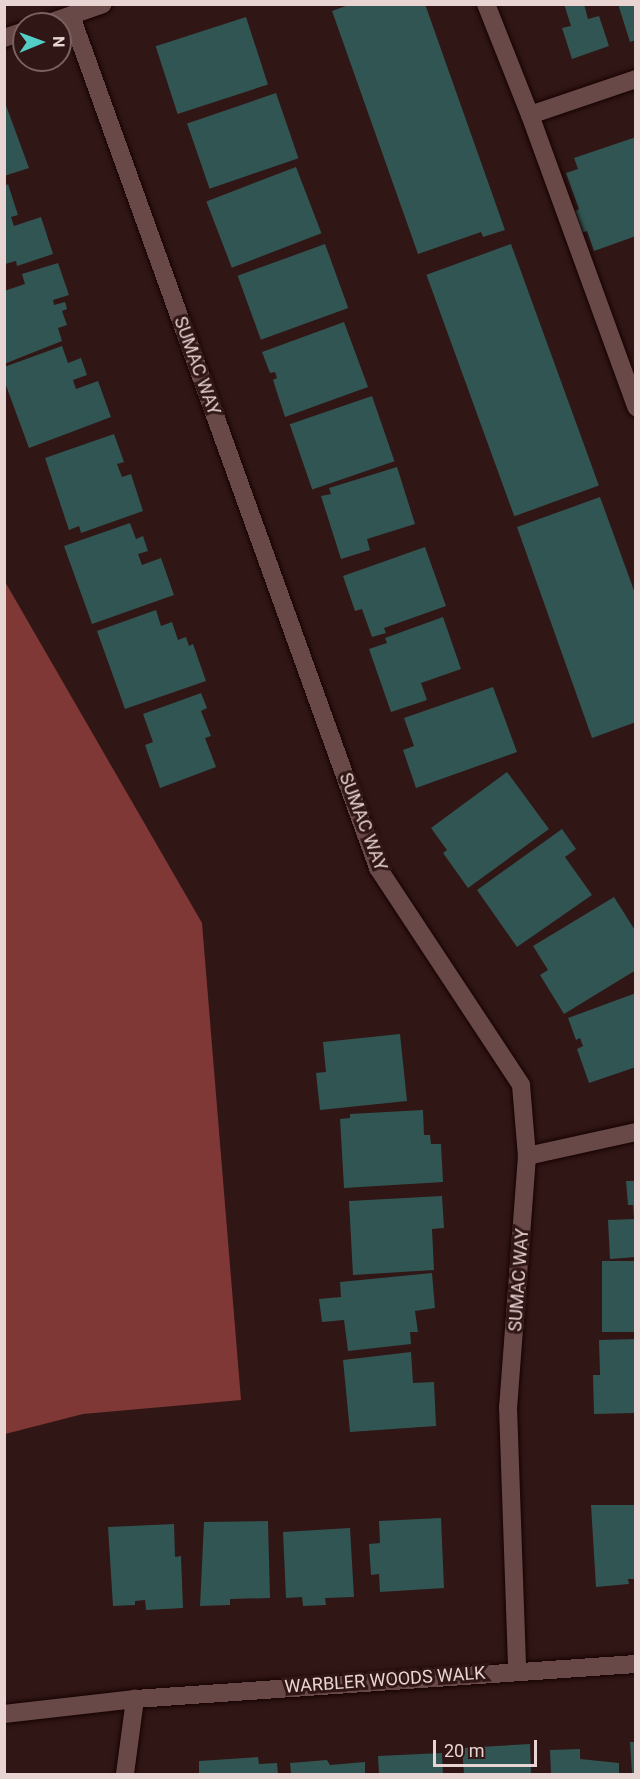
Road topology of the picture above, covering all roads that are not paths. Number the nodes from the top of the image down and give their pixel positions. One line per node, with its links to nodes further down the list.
1 (103, 4): 3 (street)
2 (486, 4): 6 (street)
3 (72, 15)
4 (72, 22): 9 (street, SUMAC WAY)
5 (636, 79): 6 (street)
6 (530, 115): 7 (street)
7 (636, 407)
8 (636, 1132): 9 (street)
9 (527, 1156): 11 (street, SUMAC WAY)
10 (636, 1664): 11 (street, WARBLER WOODS WALK)
11 (517, 1670): 12 (street, WARBLER WOODS WALK)
12 (135, 1699): 13 (street, WARBLER WOODS WALK); 14 (street)
13 (4, 1714)
14 (125, 1774)

